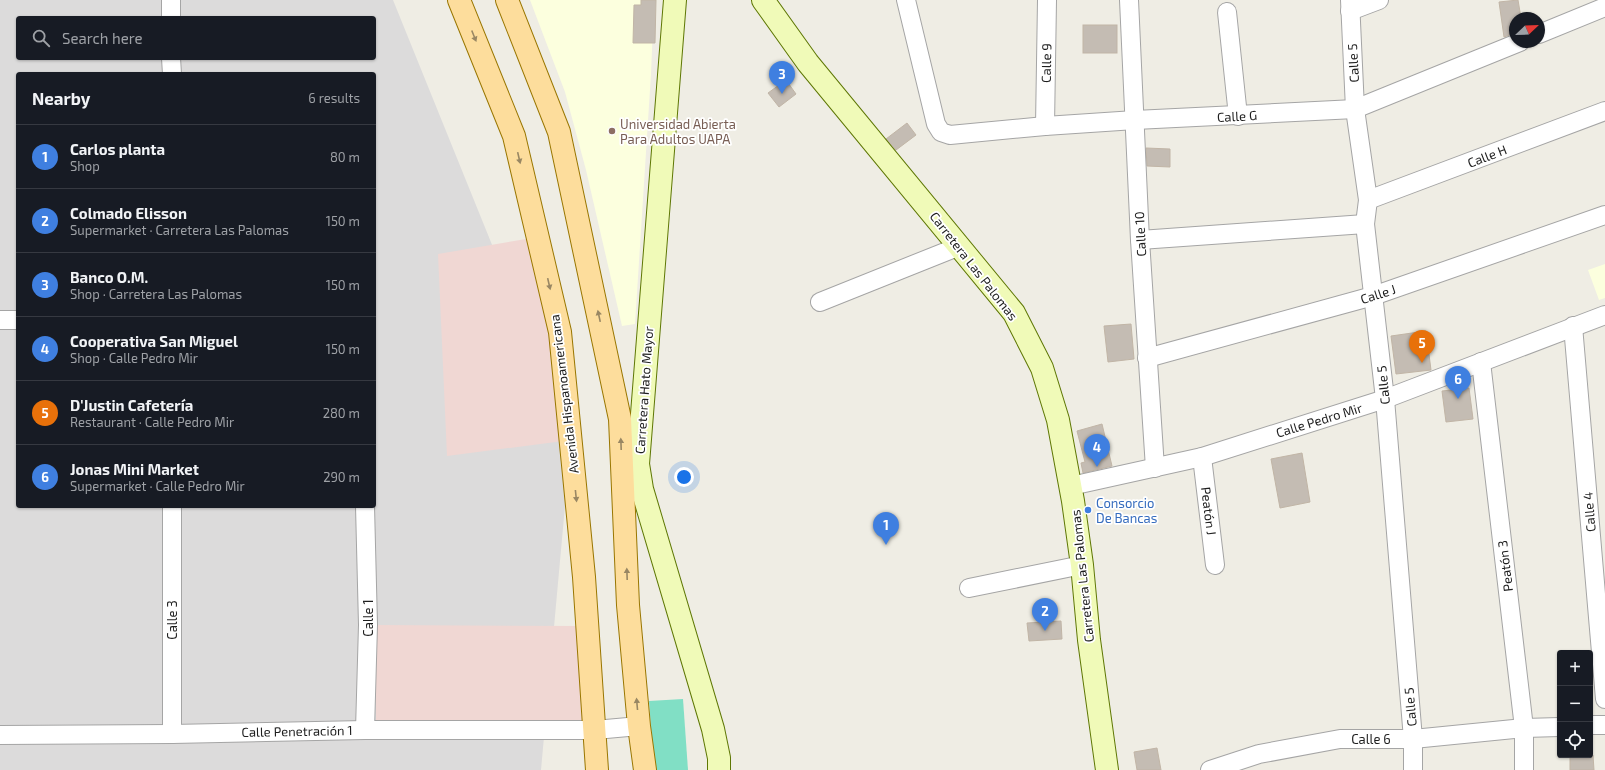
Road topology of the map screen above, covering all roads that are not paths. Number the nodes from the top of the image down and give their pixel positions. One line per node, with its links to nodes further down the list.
1 (171, 0): 13 (street)
2 (459, 0): 52 (main road, Avenida Hispanoamericana, one-way to 52)
3 (507, 0): 47 (main road, one-way to 3)
4 (675, 0): 58 (street, Carretera Hato Mayor)
5 (764, 0): 27 (street, Carretera Las Palomas)
6 (906, 0): 22 (street, Calle G)
7 (1047, 0): 22 (street, Calle 9)
8 (1129, 0): 21 (street, Calle 10)
9 (1379, 0): 10 (street)
10 (1350, 5): 18 (street, Calle 5)
11 (1605, 8): 14 (street)
12 (1226, 12): 20 (street)
13 (171, 16)
14 (1545, 32)
15 (1509, 46): 18 (street, Calle G)
16 (172, 60): 17 (street)
17 (172, 72)
18 (1355, 109): 20 (street, Calle G); 23 (street, Calle 5)
19 (1605, 111): 23 (street, Calle H)
20 (1238, 116): 21 (street, Calle G)
21 (1135, 120): 22 (street, Calle G); 26 (street, Calle 10)
22 (1045, 126)
23 (1368, 200): 25 (street, Calle 5)
24 (1605, 215): 28 (street, Calle J)
25 (1365, 224): 26 (street); 28 (street, Calle 5)
26 (1140, 240): 34 (street, Calle 10)
27 (960, 246): 29 (street); 39 (street, Carretera Las Palomas)
28 (1373, 296): 34 (street, Calle J); 36 (street, Calle 5)
29 (820, 302)
30 (1605, 315): 33 (street, Calle Pedro Mir)
31 (0, 320): 32 (street)
32 (16, 320)
33 (1574, 326): 35 (street, Calle Pedro Mir); 45 (street, Calle 4)
34 (1148, 358): 38 (street, Calle 10)
35 (1481, 362): 36 (street, Calle Pedro Mir); 50 (street, Peatón 3)
36 (1385, 399): 37 (street, Calle Pedro Mir); 55 (street, Calle 5)
37 (1202, 457): 38 (street, Calle Pedro Mir); 43 (street, Peatón J)
38 (1155, 468): 39 (street, Calle Pedro Mir)
39 (1071, 486): 42 (street, Carretera Las Palomas)
40 (172, 508): 53 (street, Calle 3)
41 (366, 508): 51 (street, Calle 1)
42 (1082, 565): 44 (street); 59 (street, Carretera Las Palomas)
43 (1215, 565)
44 (969, 588)
45 (1605, 699)
46 (1605, 725): 48 (street)
47 (639, 726): 52 (street); 57 (main road)
48 (1593, 726)
49 (1557, 727): 50 (street, Calle 6)
50 (1524, 728): 55 (street, Calle 6); 62 (street, Peatón 3)
51 (366, 730): 52 (street, Calle Penetración 1); 53 (street, Calle Penetración 1)
52 (595, 730): 56 (main road, Avenida Hispanoamericana)
53 (172, 734): 54 (street, Calle Penetración 1)
54 (0, 735)
55 (1413, 739): 60 (street, Calle 6); 61 (street, Calle 5)
56 (597, 770)
57 (645, 770)
58 (719, 770)
59 (1107, 770)
60 (1210, 770)
61 (1413, 770)
62 (1524, 770)

